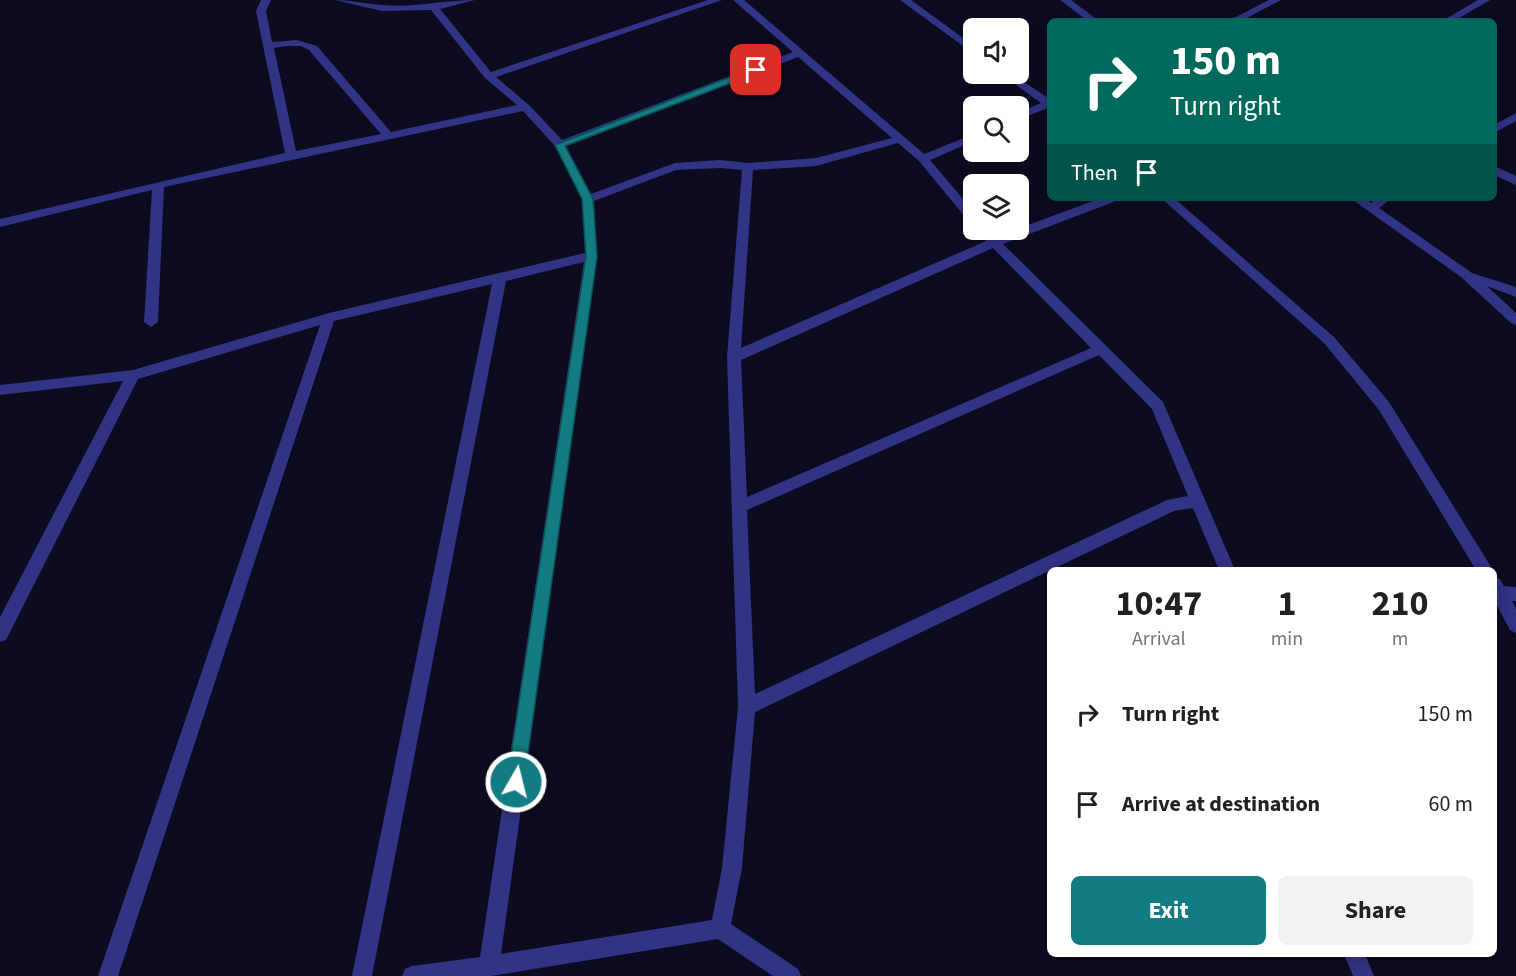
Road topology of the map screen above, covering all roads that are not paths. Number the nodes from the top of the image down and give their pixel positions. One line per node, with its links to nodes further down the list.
1 (266, 0): 15 (street)
2 (340, 0): 10 (street)
3 (471, 0): 10 (street)
4 (717, 0): 17 (street)
5 (738, 0): 16 (street)
6 (905, 0): 14 (street)
7 (1065, 0): 11 (street)
8 (1276, 0): 12 (street)
9 (1485, 0): 13 (street)
10 (434, 7): 17 (street)
11 (1090, 18)
12 (1239, 18)
13 (1452, 18)
14 (963, 43)
15 (268, 46): 25 (street); 29 (street)
16 (800, 53): 26 (street); 28 (street)
17 (489, 76): 21 (street)
18 (1021, 84): 19 (street)
19 (1047, 101)
20 (1047, 104): 22 (street)
21 (525, 107): 25 (street); 28 (street)
22 (1029, 112)
23 (1516, 116): 24 (street)
24 (1497, 128)
25 (388, 135): 29 (street)
26 (900, 139): 30 (street); 31 (street)
27 (963, 142): 30 (street)
28 (560, 145): 35 (street)
29 (291, 155): 34 (street)
30 (923, 159): 40 (street)
31 (748, 167): 35 (street); 53 (street)
32 (1497, 172): 33 (street)
33 (1516, 181)
34 (158, 185): 42 (street); 51 (street)
35 (588, 199): 45 (street)
36 (1104, 201): 44 (street)
37 (1170, 201): 59 (street)
38 (1360, 201): 41 (street)
39 (1382, 201): 41 (street)
40 (963, 207)
41 (1371, 208): 46 (street)
42 (0, 223)
43 (990, 240): 44 (street)
44 (993, 243): 52 (street); 53 (street)
45 (591, 256): 47 (street); 68 (street)
46 (1465, 274): 48 (street); 50 (street)
47 (500, 277): 49 (street); 70 (street)
48 (1516, 292)
49 (329, 318): 54 (street); 69 (street)
50 (1516, 320)
51 (150, 322)
52 (1101, 349): 56 (street); 57 (street)
53 (734, 357): 57 (street)
54 (133, 375): 55 (street); 64 (street)
55 (0, 390)
56 (1199, 501): 58 (street); 65 (street)
57 (739, 507): 65 (street)
58 (1226, 567)
59 (1483, 567)
60 (1497, 590): 62 (street)
61 (1497, 592): 63 (street)
62 (1516, 594)
63 (1516, 625)
64 (0, 634)
65 (747, 707): 66 (street)
66 (720, 929): 68 (street); 72 (street)
67 (1356, 957): 73 (street)
68 (489, 966): 71 (street)
69 (108, 976)
70 (362, 976)
71 (412, 976)
72 (791, 976)
73 (1365, 976)

